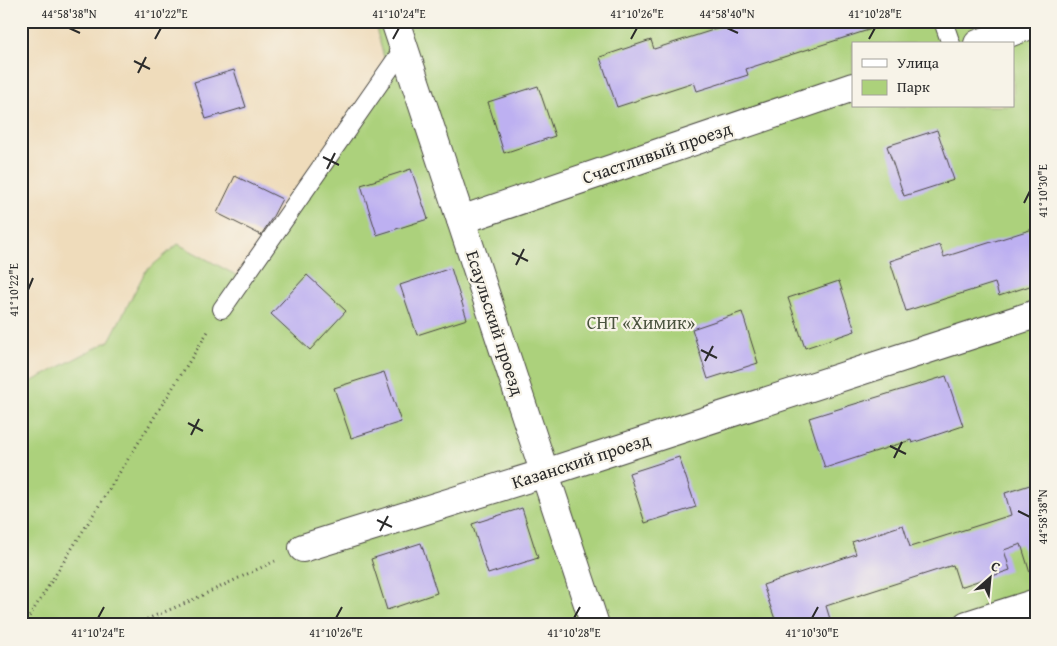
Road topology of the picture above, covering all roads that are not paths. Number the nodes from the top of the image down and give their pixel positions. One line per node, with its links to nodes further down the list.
1 (395, 21): 6 (street, Есаульский проезд)
2 (943, 21): 4 (lane)
3 (1036, 23): 5 (street)
4 (950, 42)
5 (984, 42)
6 (404, 48): 8 (street, Есаульский проезд); 9 (lane)
7 (852, 86): 8 (street, Счастливый проезд)
8 (461, 220): 11 (street, Есаульский проезд)
9 (222, 308)
10 (1036, 314): 11 (street, Казанский проезд)
11 (545, 473): 12 (street, Казанский проезд); 14 (street, Есаульский проезд)
12 (303, 548)
13 (1036, 603): 15 (street)
14 (595, 625)
15 (967, 625)

